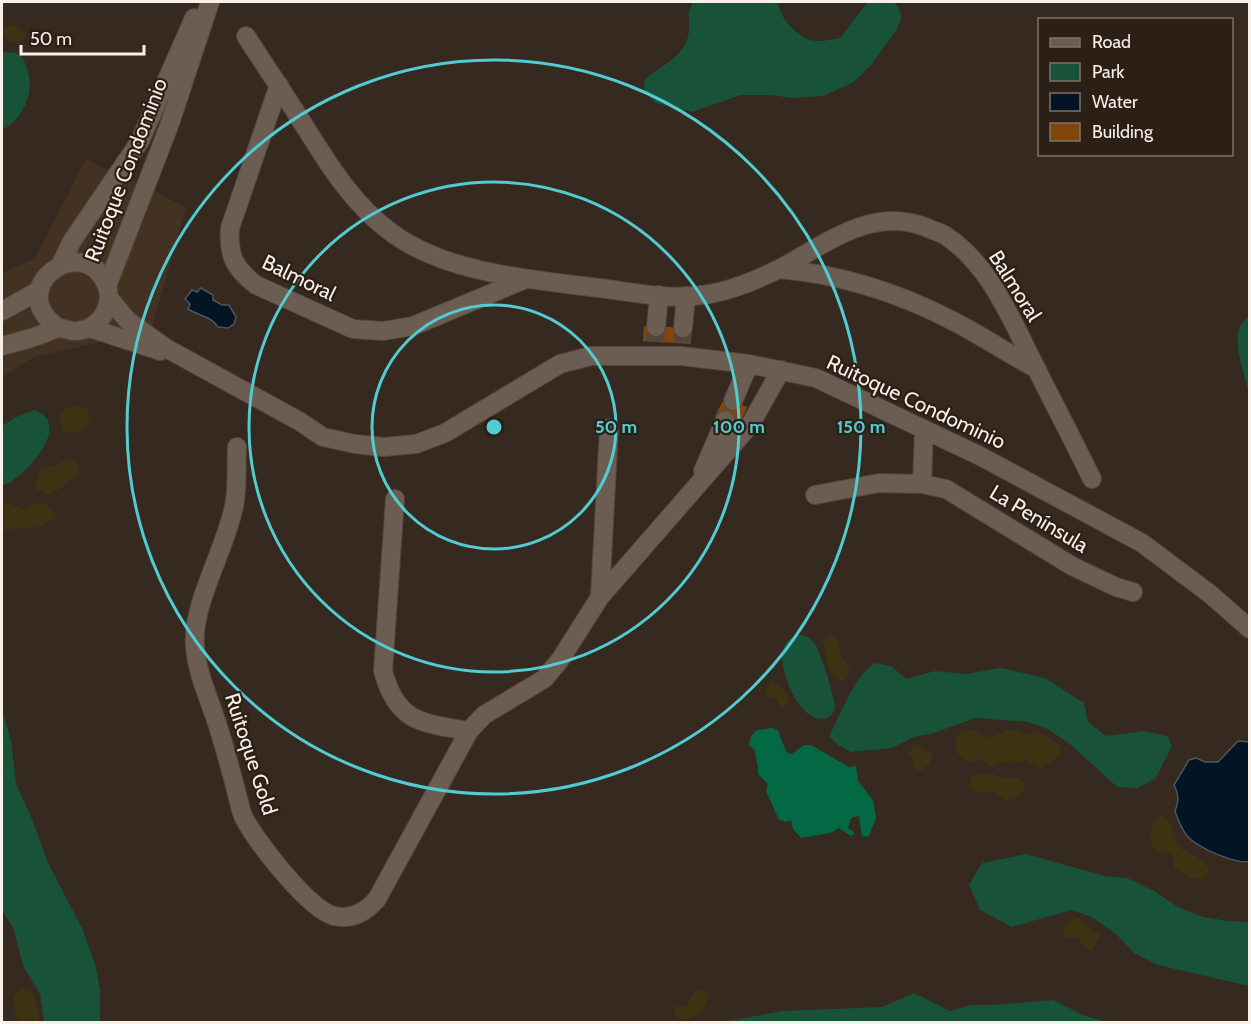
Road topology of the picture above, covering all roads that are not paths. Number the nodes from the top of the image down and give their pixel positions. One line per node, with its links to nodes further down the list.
1 (201, 2): 5 (street, Ruitoque Condominio)
2 (210, 2): 9 (street, Ruitoque Condominio)
3 (246, 36): 4 (street, Balmoral)
4 (279, 85): 7 (street, Balmoral); 7 (street, Balmoral)
5 (60, 266): 8 (street, Ruitoque Condominio); 9 (street, Ruitoque Condominio)
6 (779, 268): 11 (street, Balmoral); 20 (street); 20 (street, Balmoral)
7 (526, 279): 10 (street, Balmoral)
8 (40, 290): 12 (street, Ruitoque Condominio); 13 (street)
9 (108, 292): 14 (street, Ruitoque Condominio); 18 (street, Ruitoque Condominio)
10 (659, 295): 11 (street, Balmoral); 15 (street)
11 (686, 296): 16 (street)
12 (2, 311)
13 (59, 328): 14 (street, Ruitoque Condominio); 17 (street, Ruitoque Condominio)
14 (90, 328): 18 (street, Ruitoque Condominio)
15 (655, 341): 16 (street, Ruitoque Condominio); 18 (street, Ruitoque Condominio)
16 (682, 343): 19 (street, Ruitoque Condominio)
17 (2, 346)
18 (166, 348)
19 (749, 364): 21 (street, Ruitoque Condominio); 22 (street)
20 (1037, 369): 27 (street, Balmoral)
21 (781, 370): 25 (street, Ruitoque Condominio); 28 (street, Ruitoque Gold)
22 (733, 401)
23 (724, 420): 28 (street, Ruitoque Gold)
24 (609, 428): 33 (street, Ruitoque Gold)
25 (924, 429): 29 (street); 34 (street, Ruitoque Condominio)
26 (237, 447): 35 (street, Ruitoque Gold)
27 (1092, 479)
28 (697, 484): 33 (street, Ruitoque Gold)
29 (922, 484): 30 (street, La Península); 32 (street, La Península)
30 (815, 495)
31 (395, 499): 35 (street)
32 (1133, 592)
33 (600, 597): 35 (street, Ruitoque Gold)
34 (1250, 629)
35 (469, 731)

